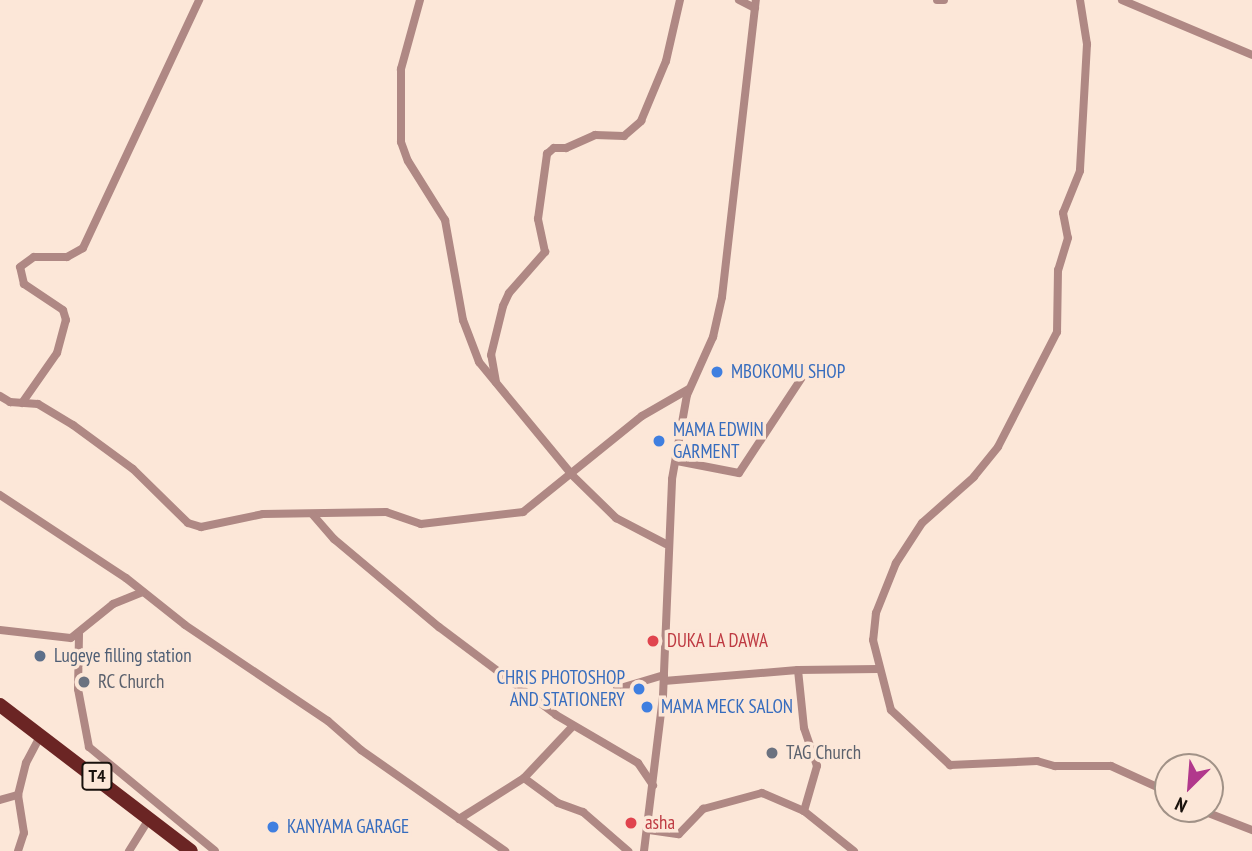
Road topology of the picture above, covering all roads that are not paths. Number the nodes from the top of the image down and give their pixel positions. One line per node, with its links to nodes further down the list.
1 (200, 0): 15 (street)
2 (420, 0): 12 (street)
3 (680, 0): 12 (street)
4 (739, 0): 9 (street)
5 (937, 0): 6 (street)
6 (944, 0)
7 (1080, 0): 24 (street)
8 (1122, 0): 10 (street)
9 (756, 4): 13 (street)
10 (1252, 55)
11 (802, 379): 16 (street)
12 (496, 384): 17 (street)
13 (690, 389): 16 (street); 17 (street)
14 (0, 396): 15 (street)
15 (22, 402): 19 (street)
16 (677, 461): 20 (street)
17 (572, 475): 19 (street); 20 (street)
18 (0, 495): 21 (street)
19 (313, 515): 29 (street)
20 (666, 544): 26 (street)
21 (143, 593): 23 (street); 38 (street)
22 (0, 630): 23 (street)
23 (79, 634): 45 (street)
24 (878, 669): 25 (street); 33 (street)
25 (798, 670): 26 (street); 36 (street)
26 (664, 678): 27 (street); 32 (street)
27 (617, 689)
28 (0, 705): 30 (highway, T4)
29 (573, 726): 31 (street); 32 (street)
30 (41, 735): 34 (street); 37 (highway, T4)
31 (524, 778): 38 (street); 47 (street)
32 (653, 785): 40 (street)
33 (1154, 786)
34 (18, 795): 35 (street); 42 (street)
35 (0, 800)
36 (804, 811): 40 (street); 49 (street)
37 (150, 818): 43 (street); 44 (highway, T4)
38 (460, 819): 46 (street)
39 (1224, 819): 41 (street)
40 (649, 830): 48 (street)
41 (1252, 830)
42 (18, 851)
43 (129, 851)
44 (191, 851)
45 (215, 851)
46 (505, 851)
47 (628, 851)
48 (644, 851)
49 (855, 851)

